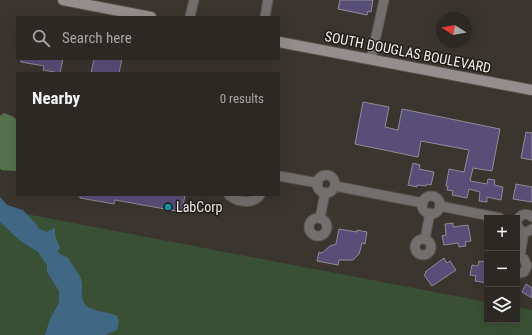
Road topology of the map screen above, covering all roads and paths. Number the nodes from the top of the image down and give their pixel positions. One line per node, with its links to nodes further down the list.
1 (63, 0): 5 (main road)
2 (194, 0): 6 (street)
3 (268, 0): 7 (street)
4 (384, 0): 9 (street)
5 (146, 16)
6 (190, 16)
7 (265, 16)
8 (280, 42): 9 (main road, SOUTH DOUGLAS BOULEVARD)
9 (371, 59): 10 (main road, SOUTH DOUGLAS BOULEVARD)
10 (532, 90)
11 (280, 176): 12 (street)
12 (318, 183): 13 (street); 14 (street)
13 (334, 186): 14 (street); 17 (street)
14 (325, 193): 23 (street)
15 (230, 196): 16 (street)
16 (259, 196)
17 (423, 203): 18 (street); 19 (street)
18 (440, 206): 19 (street); 20 (street)
19 (430, 213): 26 (street)
20 (485, 215)
21 (520, 216): 22 (street)
22 (532, 217)
23 (320, 218)
24 (520, 229): 25 (street)
25 (530, 230): 27 (street)
26 (425, 239)
27 (520, 252)
28 (520, 257): 29 (street)
29 (520, 273)

